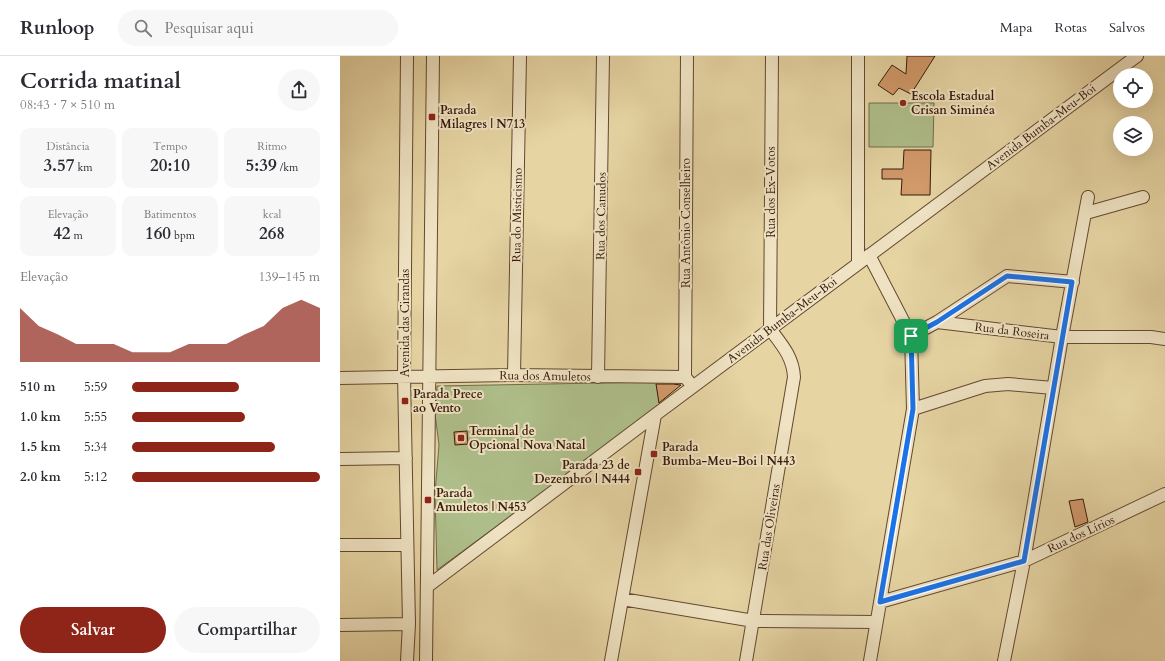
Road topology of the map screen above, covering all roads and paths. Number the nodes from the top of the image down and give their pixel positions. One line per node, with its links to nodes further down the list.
1 (407, 56): 21 (street, Avenida das Cirandas)
2 (433, 56): 22 (street, Avenida das Cirandas)
3 (520, 56): 20 (street, Rua do Misticismo)
4 (603, 56): 23 (street, Rua dos Canudos)
5 (687, 56): 24 (street, Rua Antônio Conselheiro)
6 (772, 56): 16 (street, Rua dos Ex-Votos)
7 (858, 56): 13 (street)
8 (1137, 56): 12 (street, Avenida Bumba-Meu-Boi)
9 (1088, 197): 11 (street)
10 (1143, 197): 11 (street)
11 (1086, 213): 14 (street)
12 (869, 255): 13 (street, Avenida Bumba-Meu-Boi); 17 (street)
13 (858, 263): 16 (street, Avenida Bumba-Meu-Boi)
14 (1072, 282): 15 (street); 18 (street)
15 (937, 322): 17 (street); 18 (street, Rua da Roseira)
16 (770, 329): 26 (street, Avenida Bumba-Meu-Boi); 39 (street, Rua das Oliveiras)
17 (911, 336): 28 (street)
18 (1062, 337): 19 (street, Rua da Roseira); 27 (street)
19 (1165, 339)
20 (514, 375): 22 (street, Rua dos Amuletos); 23 (street, Rua dos Amuletos)
21 (404, 376): 22 (street, Rua dos Amuletos); 25 (street, Rua dos Amuletos); 30 (street, Avenida das Cirandas)
22 (428, 376): 36 (street, Avenida das Cirandas)
23 (598, 377): 24 (street, Rua dos Amuletos)
24 (685, 377): 26 (street)
25 (340, 378)
26 (693, 387): 29 (street, Avenida Bumba-Meu-Boi)
27 (1053, 388): 28 (street); 35 (street)
28 (913, 409): 38 (street)
29 (655, 414): 36 (street, Avenida Bumba-Meu-Boi); 37 (street)
30 (406, 458): 31 (street); 34 (street, Avenida das Cirandas)
31 (340, 459)
32 (1165, 494): 35 (street, Rua dos Lírios)
33 (340, 545): 34 (street)
34 (407, 545): 41 (street, Avenida das Cirandas)
35 (1024, 561): 38 (street, Rua dos Lírios); 48 (street)
36 (428, 586): 44 (street, Avenida das Cirandas)
37 (622, 599): 39 (street); 45 (street)
38 (880, 602): 40 (street)
39 (754, 621): 40 (street); 46 (street, Rua das Oliveiras)
40 (876, 622): 47 (street)
41 (409, 624): 42 (street); 43 (street, Avenida das Cirandas)
42 (340, 626)
43 (407, 661)
44 (426, 661)
45 (611, 661)
46 (746, 661)
47 (870, 661)
48 (1004, 661)

